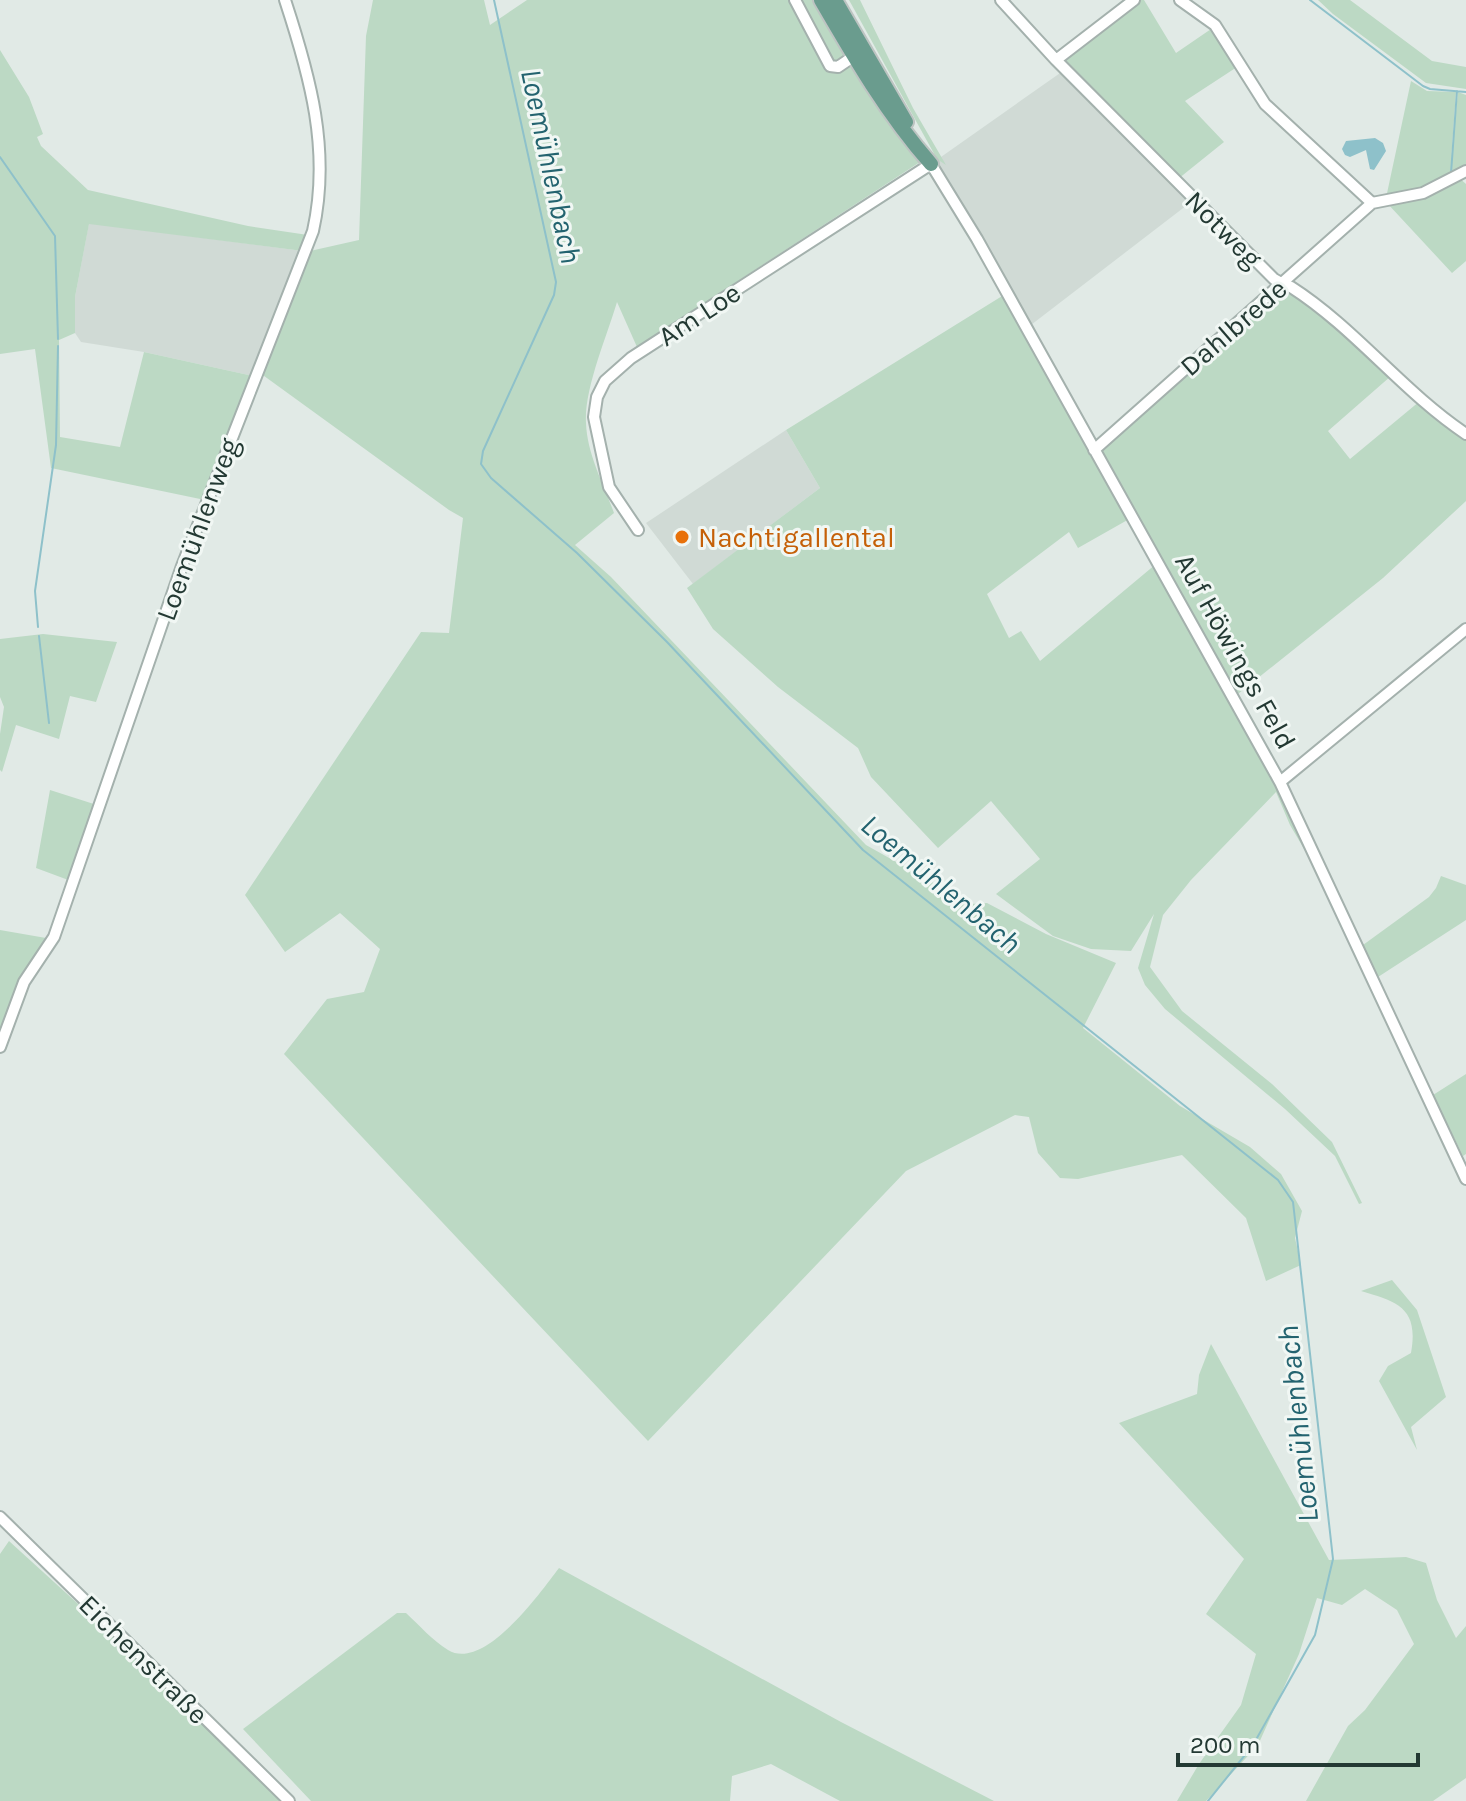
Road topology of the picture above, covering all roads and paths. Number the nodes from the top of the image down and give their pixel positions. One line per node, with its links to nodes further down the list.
1 (285, 0): 19 (street, Loemühlenweg)
2 (795, 0): 8 (street)
3 (821, 0): 8 (main road, Auf Höwings Feld)
4 (835, 0): 8 (main road, Auf Höwings Feld)
5 (1001, 0): 9 (street, Notweg)
6 (1134, 0): 9 (street)
7 (1180, 0): 12 (street)
8 (859, 52): 10 (main road, Auf Höwings Feld)
9 (1056, 60): 13 (street, Notweg)
10 (931, 164): 15 (street, Auf Höwings Feld); 16 (street, Am Loe)
11 (1466, 171): 12 (street)
12 (1372, 203): 13 (street, Dahlbrede)
13 (1282, 284): 14 (street, Notweg); 15 (street, Dahlbrede)
14 (1466, 434)
15 (1094, 450): 18 (street, Auf Höwings Feld)
16 (638, 530)
17 (1466, 629): 18 (street)
18 (1280, 782): 20 (street, Auf Höwings Feld)
19 (0, 1047)
20 (1466, 1179)
21 (0, 1517): 22 (street, Eichenstraße)
22 (289, 1801)

